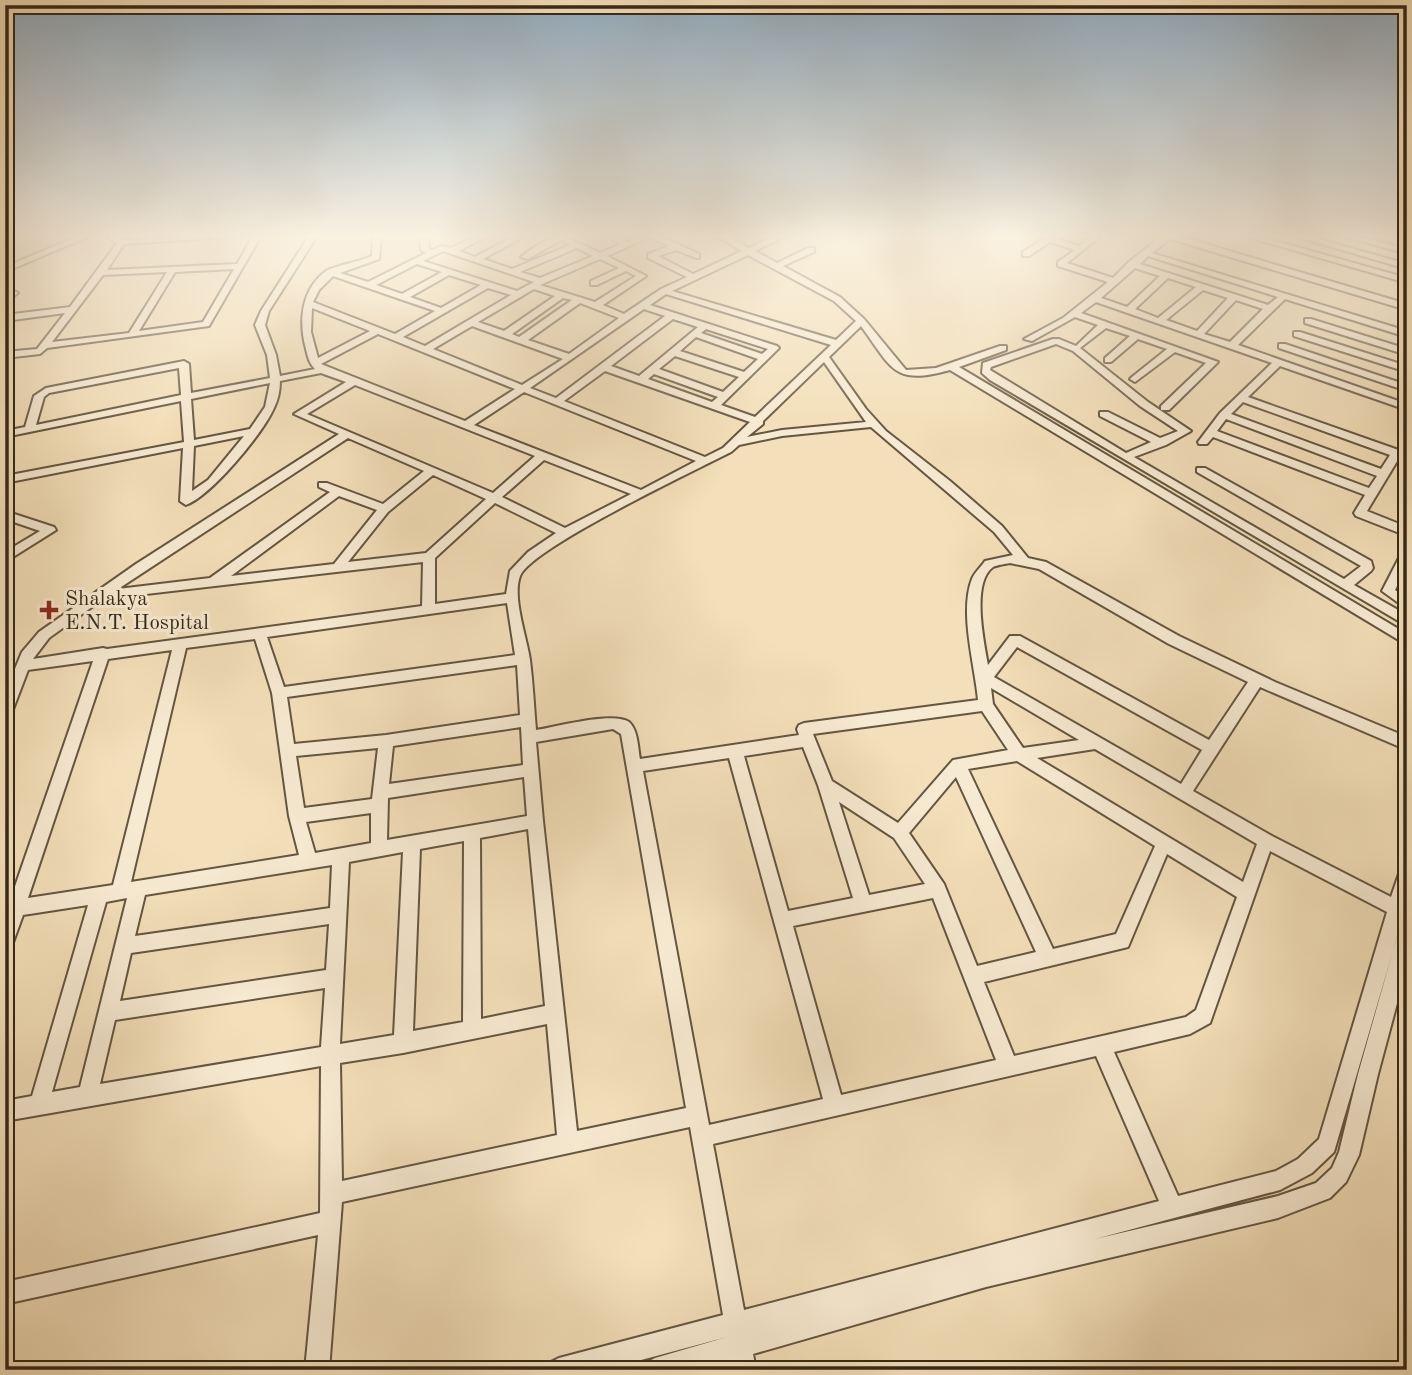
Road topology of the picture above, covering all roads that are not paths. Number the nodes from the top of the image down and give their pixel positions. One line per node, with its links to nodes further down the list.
1 (79, 300): 31 (street)
2 (154, 300): 51 (street)
3 (220, 300): 51 (street)
4 (272, 300): 82 (street)
5 (310, 300): 26 (street)
6 (413, 300): 34 (street)
7 (461, 300): 34 (street)
8 (510, 300): 43 (street)
9 (555, 300): 52 (street)
10 (579, 300): 27 (street); 56 (street)
11 (604, 300): 27 (street)
12 (651, 300): 28 (street)
13 (698, 300): 46 (street)
14 (838, 300): 40 (street)
15 (1090, 300): 35 (street)
16 (1100, 300): 33 (street)
17 (1139, 300): 33 (street)
18 (1185, 300): 41 (street)
19 (1231, 300): 53 (street)
20 (1240, 300): 32 (street)
21 (1279, 300): 32 (street)
22 (1298, 300): 29 (street)
23 (1377, 300): 39 (street)
24 (1383, 300): 25 (street)
25 (1390, 302): 30 (street)
26 (308, 303): 47 (street); 75 (street)
27 (596, 305): 38 (street)
28 (643, 306): 36 (street); 38 (street)
29 (1320, 307): 39 (street); 42 (street)
30 (1407, 307)
31 (72, 309): 37 (street); 59 (street)
32 (1269, 309): 61 (street)
33 (1129, 310): 41 (street)
34 (442, 311): 55 (street)
35 (1074, 314): 44 (street); 71 (street)
36 (673, 315): 45 (street); 76 (street)
37 (5, 318)
38 (625, 318): 69 (street)
39 (1361, 320): 50 (street)
40 (861, 321): 57 (street); 74 (street)
41 (1160, 321): 53 (street)
42 (1308, 321): 49 (street); 66 (street)
43 (471, 323): 52 (street); 64 (street)
44 (1104, 325): 54 (street); 58 (street)
45 (704, 326): 48 (street); 62 (street)
46 (794, 330): 57 (street); 62 (street)
47 (377, 331): 55 (street); 75 (street)
48 (695, 334): 65 (street); 70 (street)
49 (1297, 334): 60 (street); 77 (street)
50 (1407, 334)
51 (132, 335): 59 (street)
52 (504, 335): 56 (street)
53 (1198, 335): 61 (street)
54 (1136, 336): 63 (street); 72 (street)
55 (395, 338): 64 (street)
56 (521, 340): 69 (street)
57 (839, 344): 68 (street)
58 (1080, 345)
59 (43, 346): 67 (street)
60 (1282, 346): 73 (street); 85 (street)
61 (1231, 347): 73 (street)
62 (774, 348): 70 (street)
63 (1173, 349): 81 (street); 93 (street)
64 (425, 350): 86 (street)
65 (674, 352): 78 (street); 80 (street)
66 (1407, 352)
67 (5, 355)
68 (825, 357): 96 (street); 97 (street)
69 (570, 358): 86 (street)
70 (765, 358): 80 (street)
71 (970, 359): 74 (street); 79 (street)
72 (1108, 360)
73 (1272, 362): 89 (street); 92 (street)
74 (950, 366): 139 (street)
75 (319, 367): 82 (street); 84 (street)
76 (604, 367): 83 (street); 90 (street)
77 (1407, 369)
78 (652, 370): 83 (street); 87 (street)
79 (985, 371): 106 (street); 110 (street)
80 (747, 376): 87 (street)
81 (1135, 379)
82 (277, 380): 88 (street); 100 (street)
83 (641, 380): 91 (street)
84 (354, 381): 98 (street); 103 (street)
85 (1407, 387)
86 (520, 388): 90 (street); 98 (street)
87 (725, 396): 91 (street)
88 (184, 398): 99 (street); 99 (street); 107 (street)
89 (1240, 398): 95 (street); 108 (street)
90 (556, 403): 111 (street)
91 (713, 407): 96 (street)
92 (1407, 407)
93 (1165, 408)
94 (1104, 414): 106 (street)
95 (1224, 415): 101 (street); 114 (street)
96 (759, 422): 105 (street)
97 (874, 424): 105 (street); 129 (street)
98 (466, 426): 109 (street)
99 (30, 429): 102 (street)
100 (254, 431): 107 (street); 107 (street)
101 (1210, 432): 104 (street); 119 (street)
102 (5, 434)
103 (346, 434): 113 (street); 133 (street)
104 (1203, 442)
105 (735, 443): 111 (street)
106 (1162, 443): 110 (street)
107 (189, 444): 115 (street)
108 (1401, 455): 114 (street)
109 (541, 456): 120 (street); 121 (street)
110 (1125, 457): 132 (street)
111 (705, 461): 120 (street)
112 (1201, 470): 132 (street)
113 (431, 471): 121 (street); 122 (street)
114 (1383, 474): 119 (street)
115 (9, 479): 117 (street)
116 (323, 485): 118 (street)
117 (5, 490)
118 (338, 491): 122 (street); 131 (street)
119 (1372, 493): 124 (street)
120 (641, 494): 125 (street)
121 (494, 498): 125 (street); 127 (street)
122 (384, 509): 130 (street)
123 (5, 515): 128 (street)
124 (1407, 532)
125 (565, 533): 134 (street)
126 (1407, 554): 135 (street)
127 (429, 557): 130 (street); 136 (street)
128 (5, 558)
129 (1022, 558): 144 (street); 145 (street)
130 (337, 568): 131 (street)
131 (212, 583): 133 (street)
132 (1345, 585): 137 (street)
133 (102, 595): 143 (street)
134 (512, 598): 136 (street); 142 (street)
135 (1407, 604)
136 (428, 609): 138 (street)
137 (1407, 621)
138 (259, 632): 140 (street); 147 (street)
139 (1407, 640)
140 (181, 643): 141 (street); 177 (street)
141 (103, 653): 143 (street); 181 (street)
142 (523, 659): 147 (street); 150 (street)
143 (23, 666): 146 (street)
144 (985, 678): 148 (street); 153 (street); 155 (street)
145 (1257, 680): 154 (street); 155 (street)
146 (9, 692): 149 (street)
147 (279, 692): 156 (street)
148 (986, 705): 151 (street); 158 (street)
149 (5, 712)
150 (527, 728): 152 (street); 160 (street); 161 (street)
151 (807, 740): 157 (street); 162 (street)
152 (386, 741): 156 (street); 164 (street)
153 (1097, 743): 158 (street); 163 (street)
154 (1407, 744)
155 (1212, 748): 163 (street)
156 (289, 751): 165 (street)
157 (735, 751): 160 (street); 184 (street)
158 (1019, 755): 159 (street); 170 (street)
159 (958, 764): 168 (street); 188 (street)
160 (635, 766): 204 (street)
161 (531, 770): 164 (street); 166 (street)
162 (826, 785): 168 (street); 180 (street)
163 (1184, 793): 169 (street)
164 (381, 798): 165 (street); 172 (street)
165 (297, 816): 174 (street)
166 (535, 821): 167 (street); 192 (street)
167 (472, 833): 171 (street); 193 (street)
168 (900, 833): 176 (street)
169 (1266, 841): 178 (street); 182 (street)
170 (1164, 843): 178 (street); 188 (street)
171 (412, 844): 172 (street); 194 (street)
172 (379, 850): 173 (street)
173 (341, 856): 174 (street); 183 (street)
174 (309, 861): 177 (street)
175 (1407, 873): 182 (street)
176 (938, 889): 180 (street); 189 (street)
177 (129, 890): 179 (street); 187 (street)
178 (1247, 894): 195 (street)
179 (99, 895): 181 (street); 201 (street)
180 (864, 905): 184 (street)
181 (11, 909): 186 (street)
182 (1401, 911): 198 (street)
183 (337, 915): 187 (street); 190 (street)
184 (783, 920): 202 (street)
185 (1407, 933): 199 (street)
186 (5, 942)
187 (124, 946): 191 (street)
188 (1048, 958): 189 (street)
189 (972, 976): 197 (street)
190 (333, 978): 191 (street); 196 (street)
191 (107, 1012): 200 (street)
192 (556, 1013): 193 (street); 206 (street)
193 (472, 1031): 194 (street)
194 (403, 1044): 196 (street)
195 (1101, 1045): 197 (street); 208 (street)
196 (330, 1055): 200 (street); 207 (street)
197 (1009, 1066): 202 (street)
198 (1345, 1077): 199 (street); 208 (street)
199 (1364, 1089): 212 (street)
200 (88, 1095): 201 (street)
201 (39, 1105): 203 (street)
202 (834, 1105): 205 (street)
203 (5, 1111)
204 (698, 1115): 205 (street); 206 (street)
205 (702, 1137): 211 (street)
206 (568, 1143): 207 (street)
207 (332, 1194): 209 (street)
208 (1173, 1209): 211 (street)
209 (331, 1221): 210 (street); 213 (street)
210 (5, 1293)
211 (736, 1324): 212 (street); 214 (street)
212 (739, 1346): 215 (street); 216 (street)
213 (317, 1370)
214 (559, 1370)
215 (655, 1370)
216 (744, 1370)

